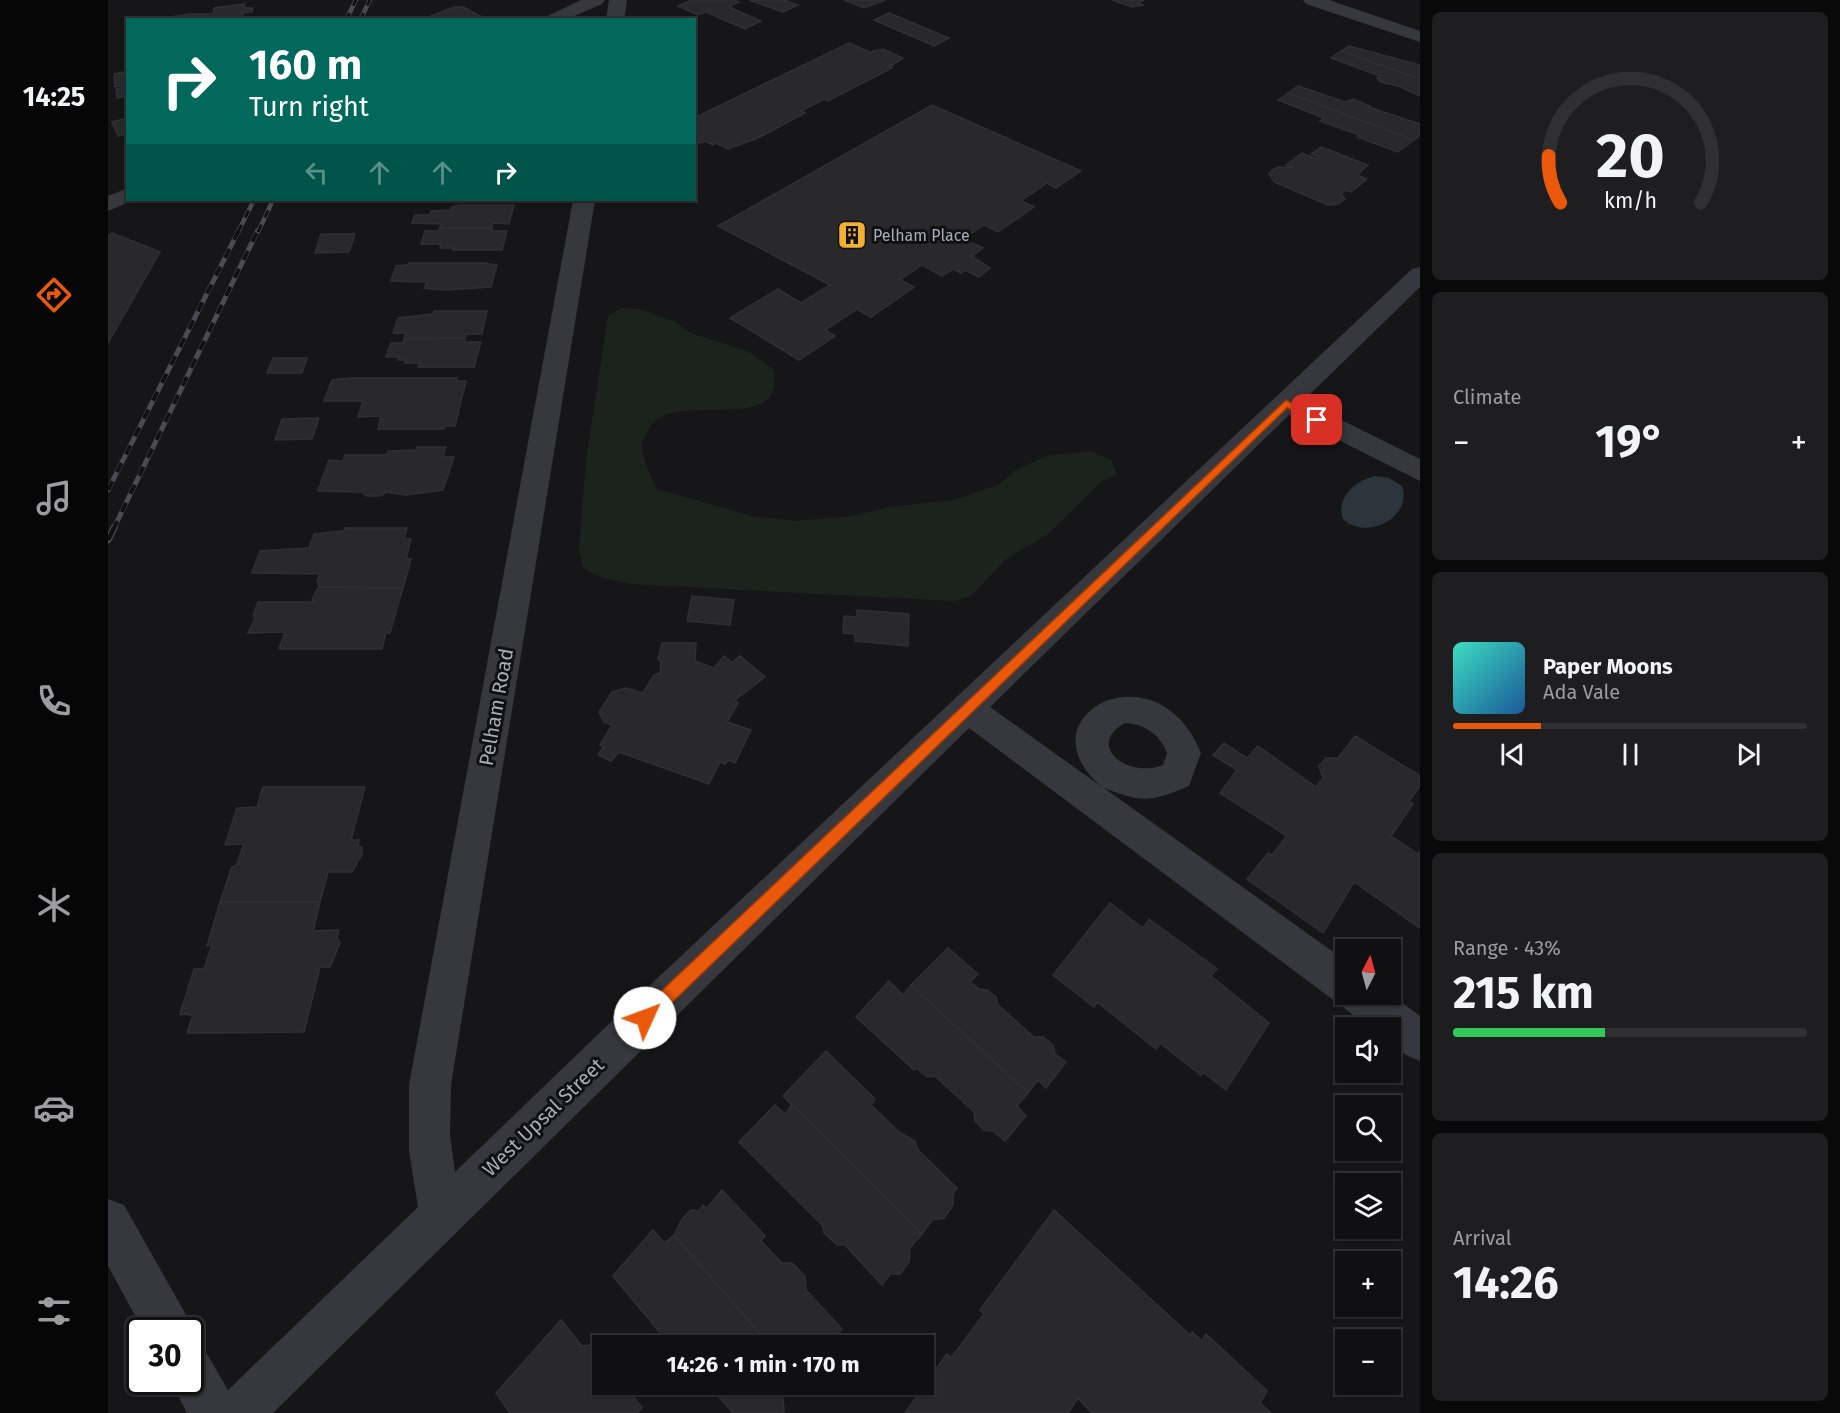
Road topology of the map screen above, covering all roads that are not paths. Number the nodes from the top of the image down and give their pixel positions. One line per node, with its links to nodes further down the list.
1 (596, 0): 5 (street)
2 (618, 0): 6 (street)
3 (1312, 0): 4 (street)
4 (1349, 5): 7 (street)
5 (553, 18)
6 (615, 18)
7 (1420, 37)
8 (126, 195): 10 (street)
9 (584, 201): 18 (street, Pelham Road)
10 (108, 204)
11 (1420, 274): 12 (street, West Upsal Street)
12 (1286, 403): 13 (street); 14 (street, West Upsal Street)
13 (1420, 471)
14 (968, 709): 15 (street); 18 (street, West Upsal Street)
15 (1335, 977)
16 (1373, 1005): 17 (street)
17 (1420, 1041)
18 (442, 1215): 23 (street, West Upsal Street)
19 (108, 1221): 20 (street)
20 (161, 1317)
21 (204, 1395): 22 (street)
22 (214, 1413)
23 (239, 1413)

